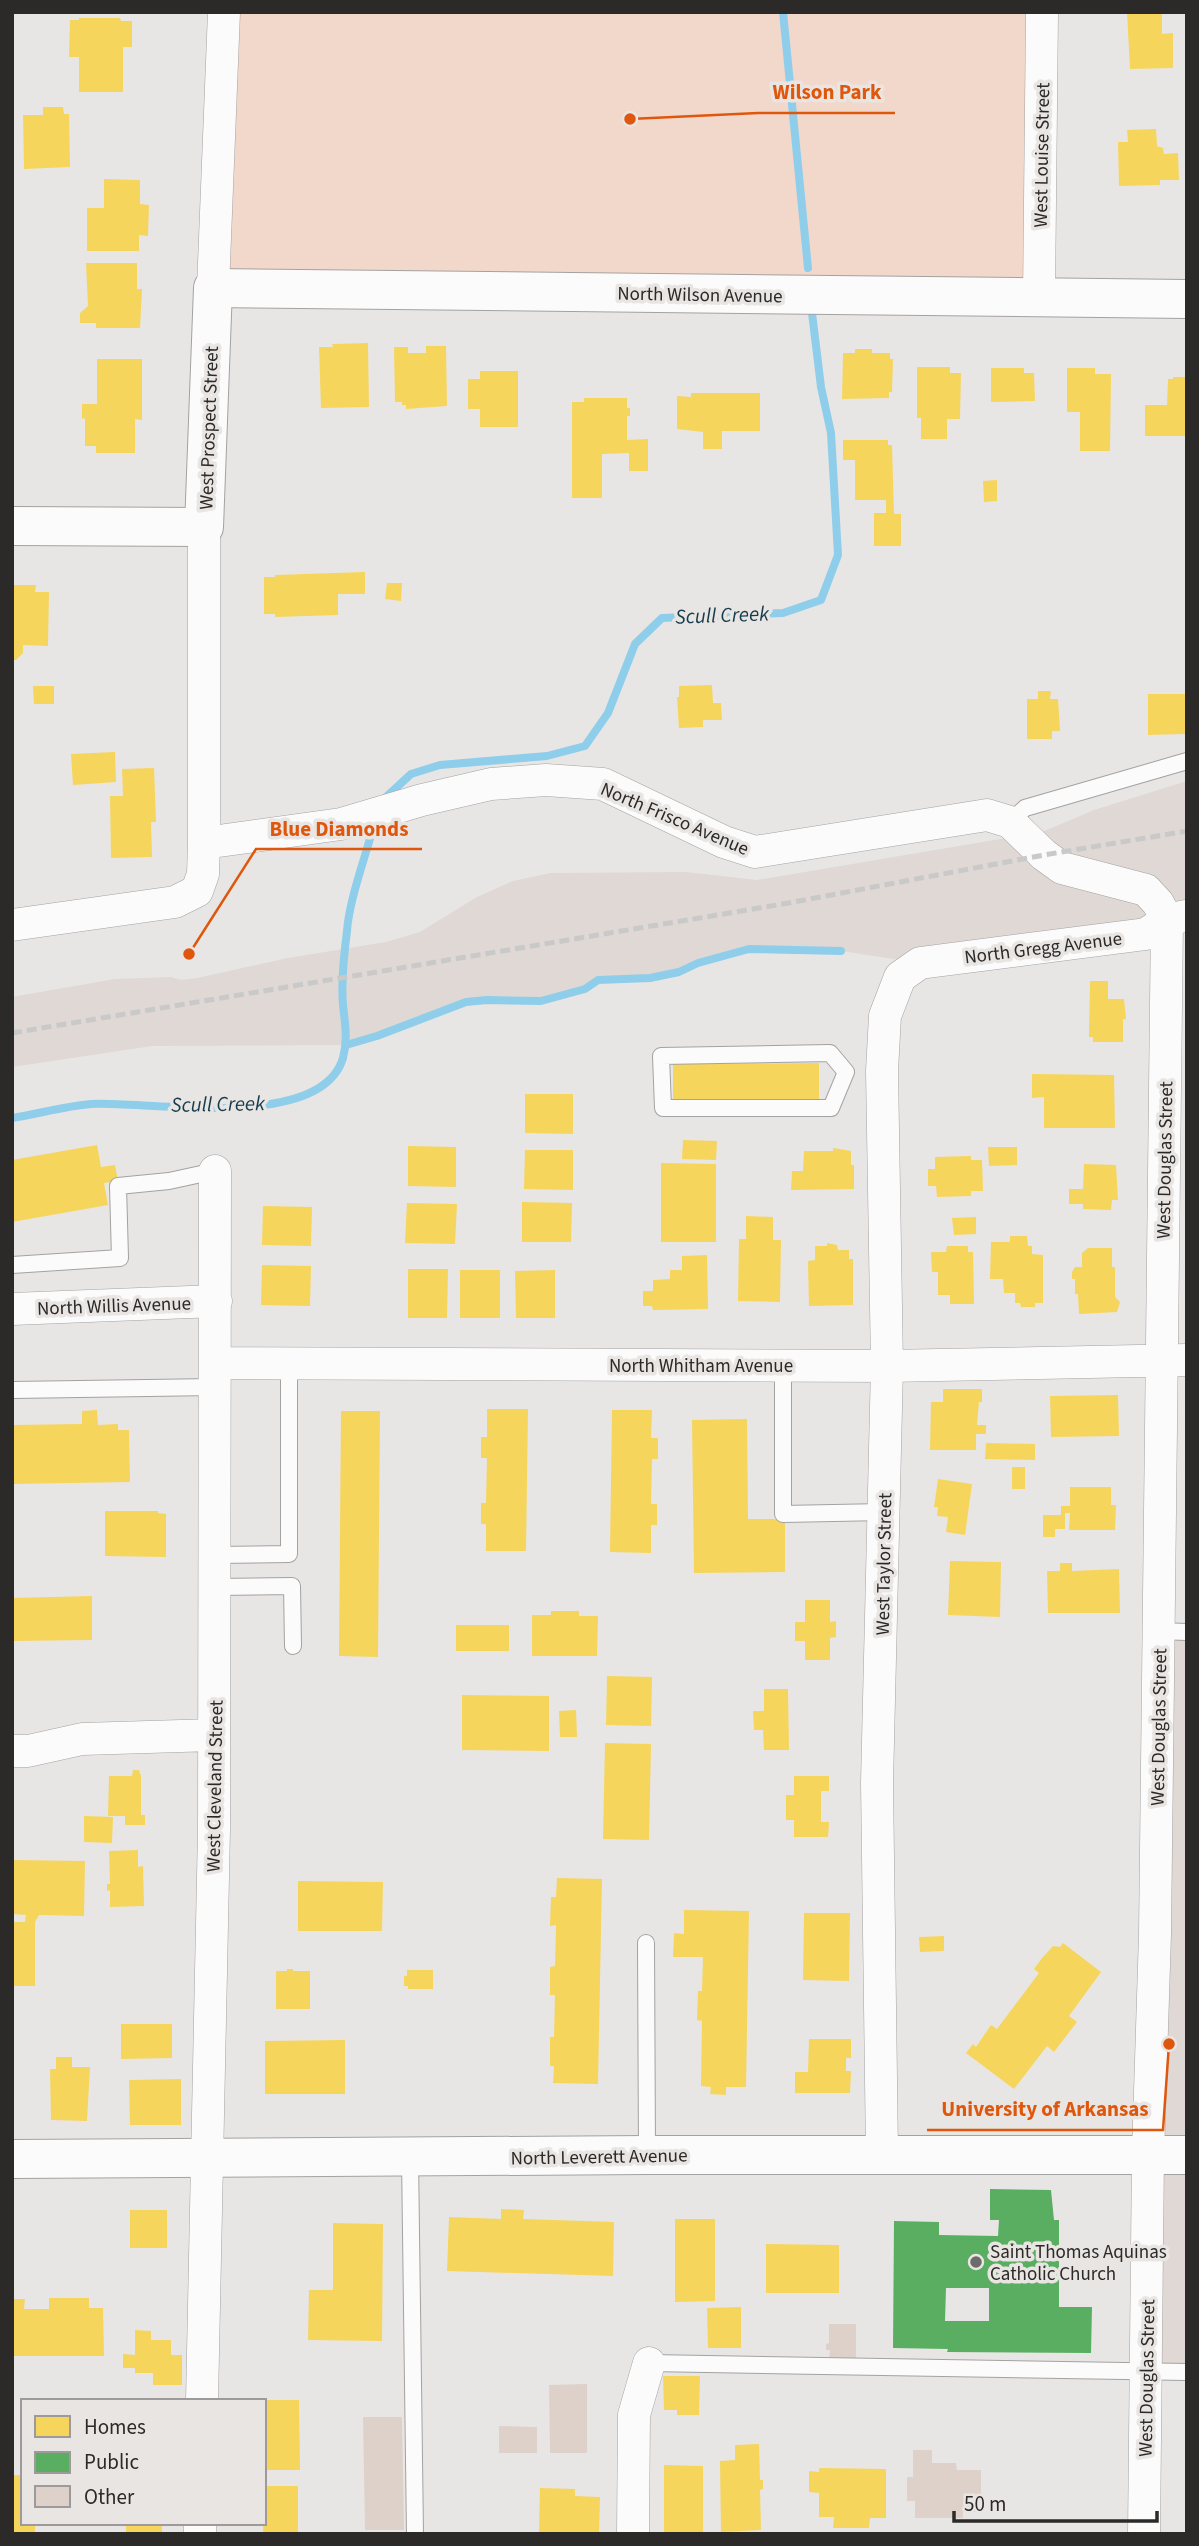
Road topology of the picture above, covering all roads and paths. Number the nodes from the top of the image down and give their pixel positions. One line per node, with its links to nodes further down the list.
1 (223, 12): 3 (street, West Prospect Street)
2 (1042, 12): 4 (street, West Louise Street)
3 (213, 288): 4 (street, North Wilson Avenue); 7 (street, West Prospect Street)
4 (1039, 297): 5 (street, North Wilson Avenue)
5 (1187, 299)
6 (12, 526): 7 (street)
7 (204, 527): 10 (street, West Prospect Street)
8 (1187, 761): 9 (lane)
9 (1010, 822): 10 (street, North Frisco Avenue); 11 (street)
10 (204, 843): 12 (street)
11 (1177, 918): 13 (street, North Gregg Avenue); 19 (street, West Douglas Street)
12 (12, 925)
13 (900, 977): 14 (street, West Taylor Street)
14 (864, 1072): 14 (lane); 22 (street, West Taylor Street)
15 (215, 1171): 16 (lane); 17 (street, West Cleveland Street)
16 (12, 1265)
17 (216, 1301): 18 (street, North Willis Avenue); 23 (street, West Cleveland Street)
18 (12, 1309)
19 (1174, 1360): 22 (street, North Whitham Avenue); 28 (street, West Douglas Street)
20 (289, 1363): 21 (street, North Whitham Avenue); 23 (street, North Whitham Avenue); 26 (lane)
21 (783, 1365): 22 (street, North Whitham Avenue); 25 (lane)
22 (887, 1366): 25 (street, West Taylor Street)
23 (215, 1375): 24 (lane); 26 (street, West Cleveland Street)
24 (12, 1390)
25 (884, 1512): 33 (street, West Taylor Street)
26 (215, 1555): 27 (street, West Cleveland Street)
27 (215, 1587): 29 (lane); 30 (street, West Cleveland Street)
28 (1173, 1632): 35 (street, West Douglas Street)
29 (293, 1646)
30 (214, 1735): 31 (street); 38 (street, West Cleveland Street)
31 (12, 1751)
32 (646, 1943): 34 (lane)
33 (882, 2154): 34 (street, North Leverett Avenue); 35 (street, North Leverett Avenue)
34 (648, 2155): 37 (street, North Leverett Avenue)
35 (1148, 2155): 36 (street, North Leverett Avenue); 41 (street, West Douglas Street)
36 (1187, 2155)
37 (410, 2157): 38 (street, North Leverett Avenue); 44 (lane)
38 (206, 2159): 39 (street, North Leverett Avenue); 43 (street, West Cleveland Street)
39 (12, 2160)
40 (649, 2363): 41 (lane); 45 (street)
41 (1147, 2372): 42 (lane); 46 (street, West Douglas Street)
42 (1187, 2372)
43 (202, 2399)
44 (415, 2534)
45 (633, 2534)
46 (1144, 2534)

